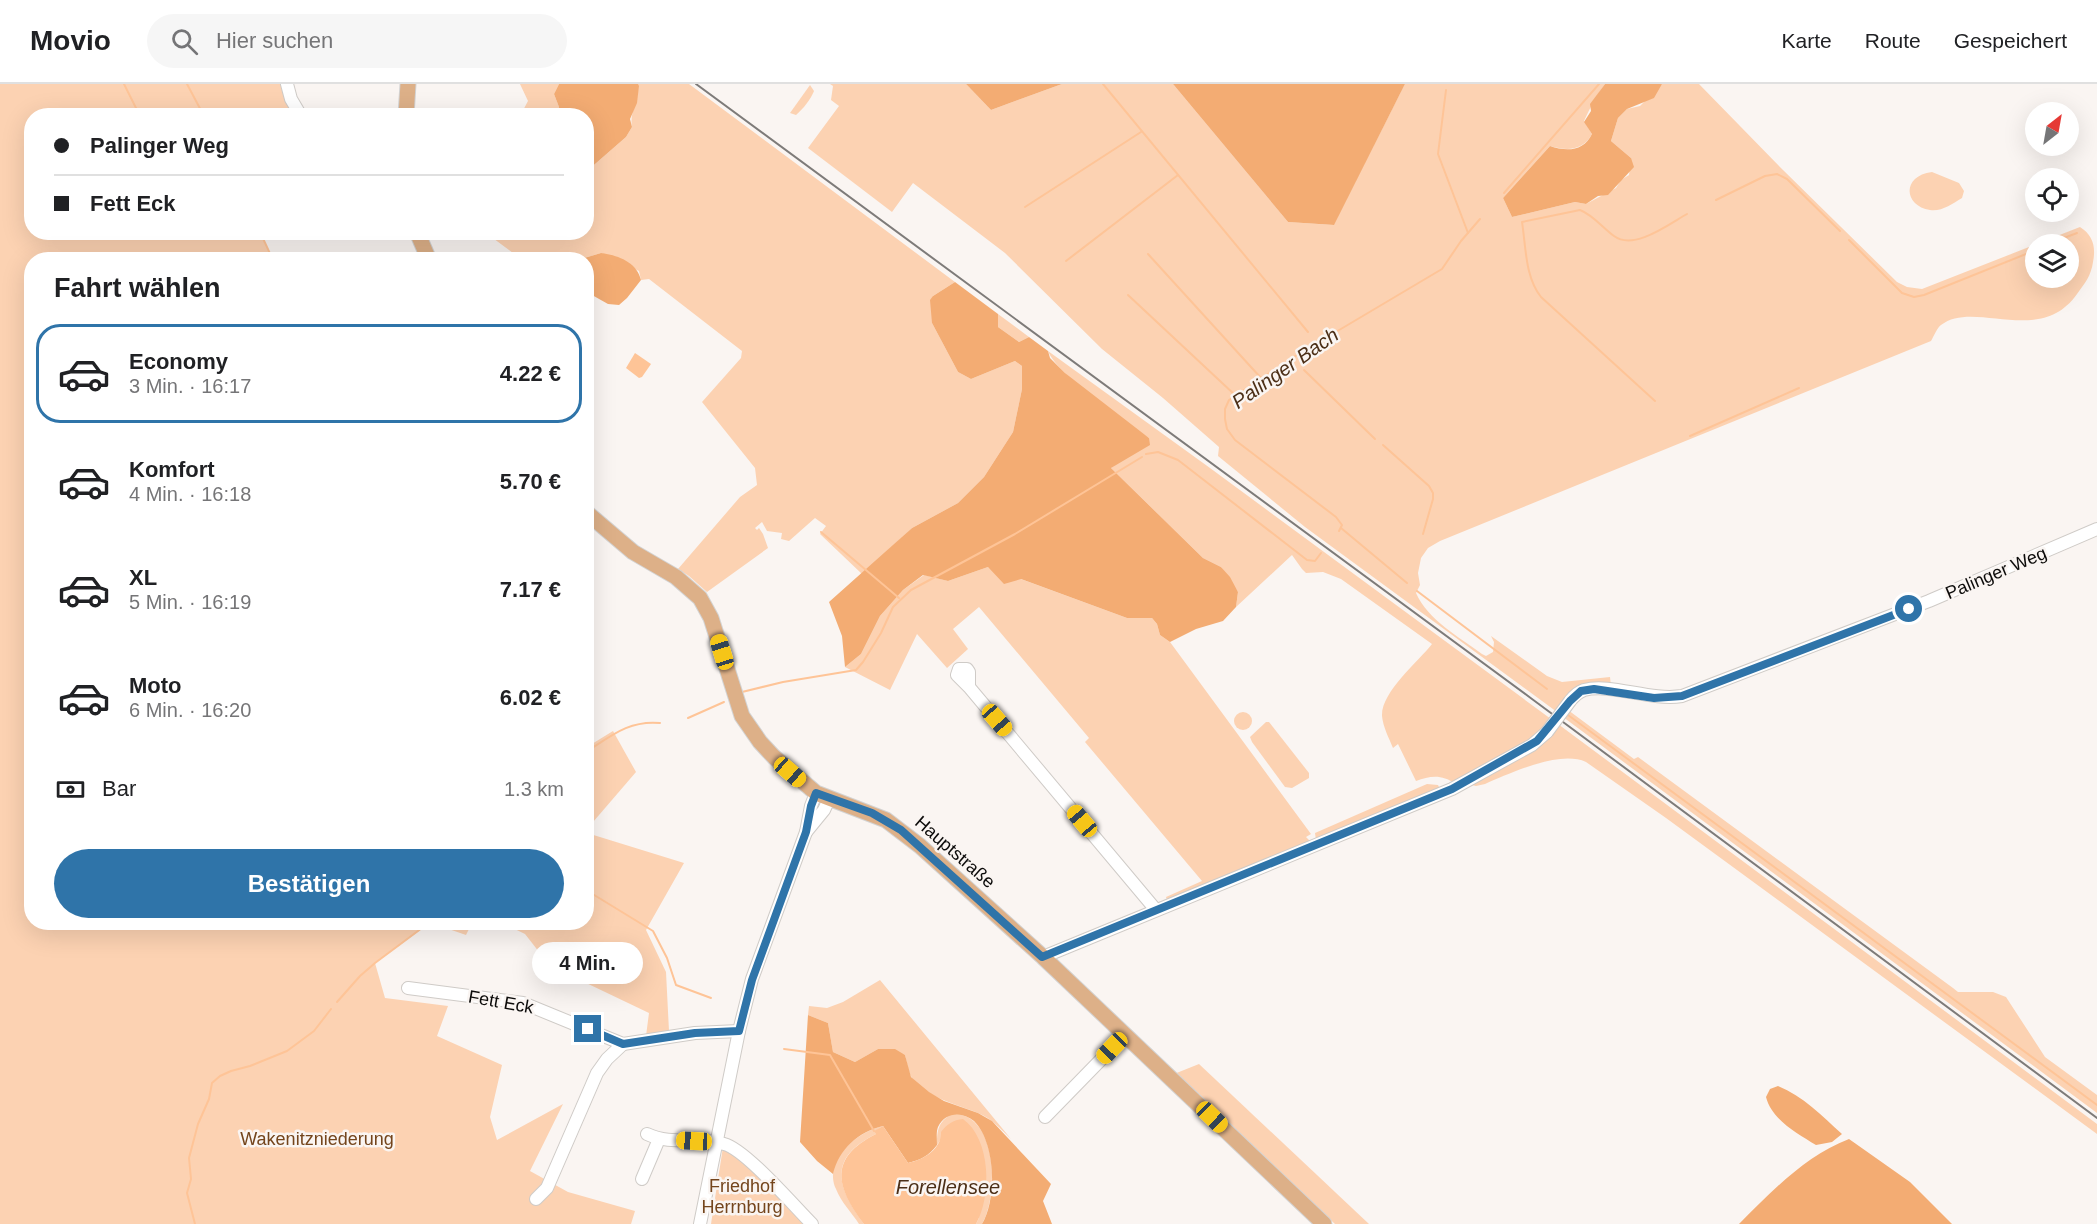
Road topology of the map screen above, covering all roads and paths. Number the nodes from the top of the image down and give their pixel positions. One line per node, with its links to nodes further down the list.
1 (287, 84): 3 (street)
2 (408, 84): 4 (main road)
3 (296, 108)
4 (406, 108)
5 (594, 519): 8 (main road, Hauptstraße)
6 (2097, 529): 9 (street, Palinger Weg, bridge)
7 (969, 687): 9 (street)
8 (822, 796): 10 (main road, Hauptstraße); 12 (street)
9 (1156, 910): 10 (street, Palinger Weg)
10 (1042, 957): 13 (main road, Hauptstraße)
11 (408, 988): 14 (street, Fett Eck)
12 (739, 1031): 14 (street); 18 (street)
13 (1125, 1035): 15 (street); 23 (main road, Hauptstraße)
14 (623, 1044): 20 (street)
15 (1045, 1117)
16 (647, 1134): 17 (street)
17 (659, 1139): 18 (street); 19 (street)
18 (718, 1142): 21 (street); 22 (street)
19 (642, 1179)
20 (536, 1199)
21 (700, 1224)
22 (812, 1224)
23 (1324, 1224)

